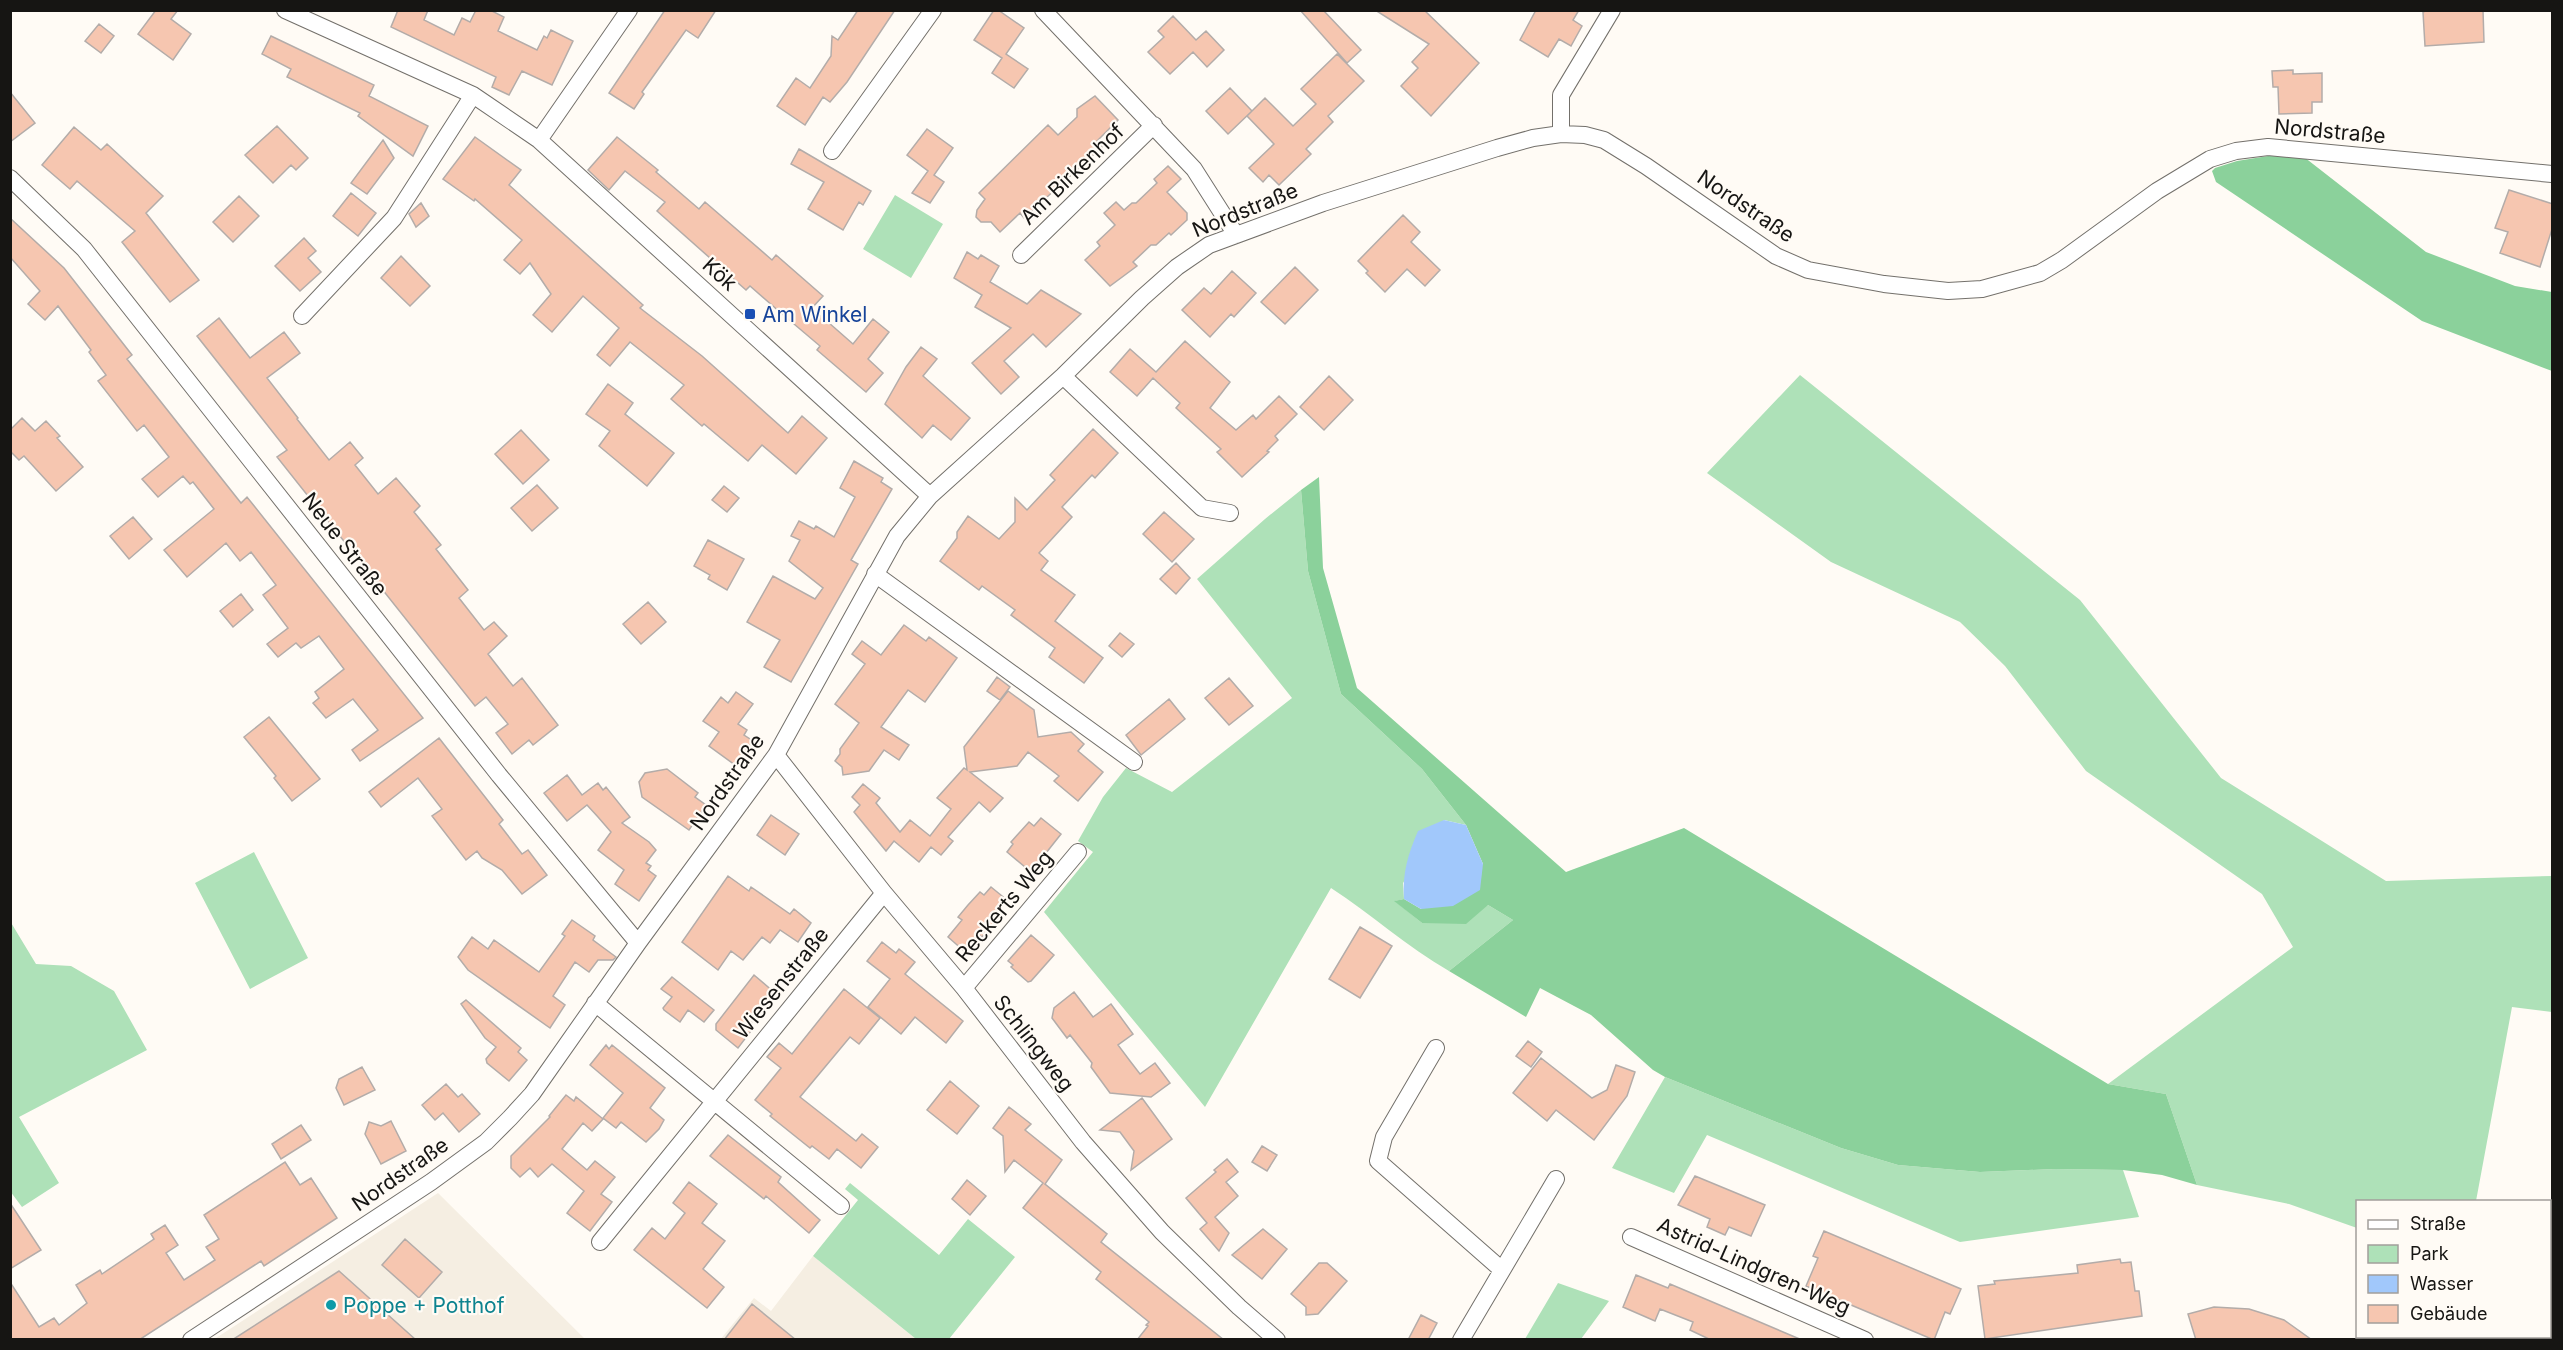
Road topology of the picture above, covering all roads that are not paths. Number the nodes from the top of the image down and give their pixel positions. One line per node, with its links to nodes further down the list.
1 (285, 10): 6 (street, Kök)
2 (629, 10): 9 (street)
3 (933, 10): 10 (street)
4 (1043, 10): 7 (street, Am Birkenhof)
5 (1612, 10): 8 (street)
6 (473, 95): 9 (street, Kök); 15 (street)
7 (1154, 125): 13 (street, Am Birkenhof); 14 (street, Am Birkenhof)
8 (1561, 134): 11 (street, Nordstraße); 13 (street, Nordstraße)
9 (539, 140): 17 (street, Kök)
10 (832, 151)
11 (2553, 174)
12 (10, 178): 24 (street, Neue Straße)
13 (1236, 235): 16 (street, Nordstraße)
14 (1021, 255)
15 (302, 316)
16 (1063, 376): 17 (street, Nordstraße); 18 (street)
17 (930, 496): 19 (street, Nordstraße)
18 (1230, 513)
19 (875, 573): 20 (street, Nordstraße); 21 (street)
20 (776, 755): 23 (street, Schlingweg); 24 (street, Nordstraße)
21 (1134, 762)
22 (1078, 852): 25 (street, Reckerts Weg)
23 (884, 893): 25 (street, Schlingweg); 28 (street, Wiesenstraße)
24 (638, 943): 26 (street, Nordstraße)
25 (963, 988): 36 (street, Schlingweg)
26 (596, 1003): 28 (street); 35 (street, Nordstraße)
27 (1436, 1048): 33 (street)
28 (714, 1100): 30 (street); 32 (street, Wiesenstraße)
29 (1556, 1179): 33 (street)
30 (841, 1206)
31 (1631, 1237): 34 (street, Astrid-Lindgren-Weg)
32 (600, 1242)
33 (1502, 1270): 37 (street)
34 (1861, 1339)
35 (191, 1340)
36 (1277, 1340)
37 (1461, 1340)

